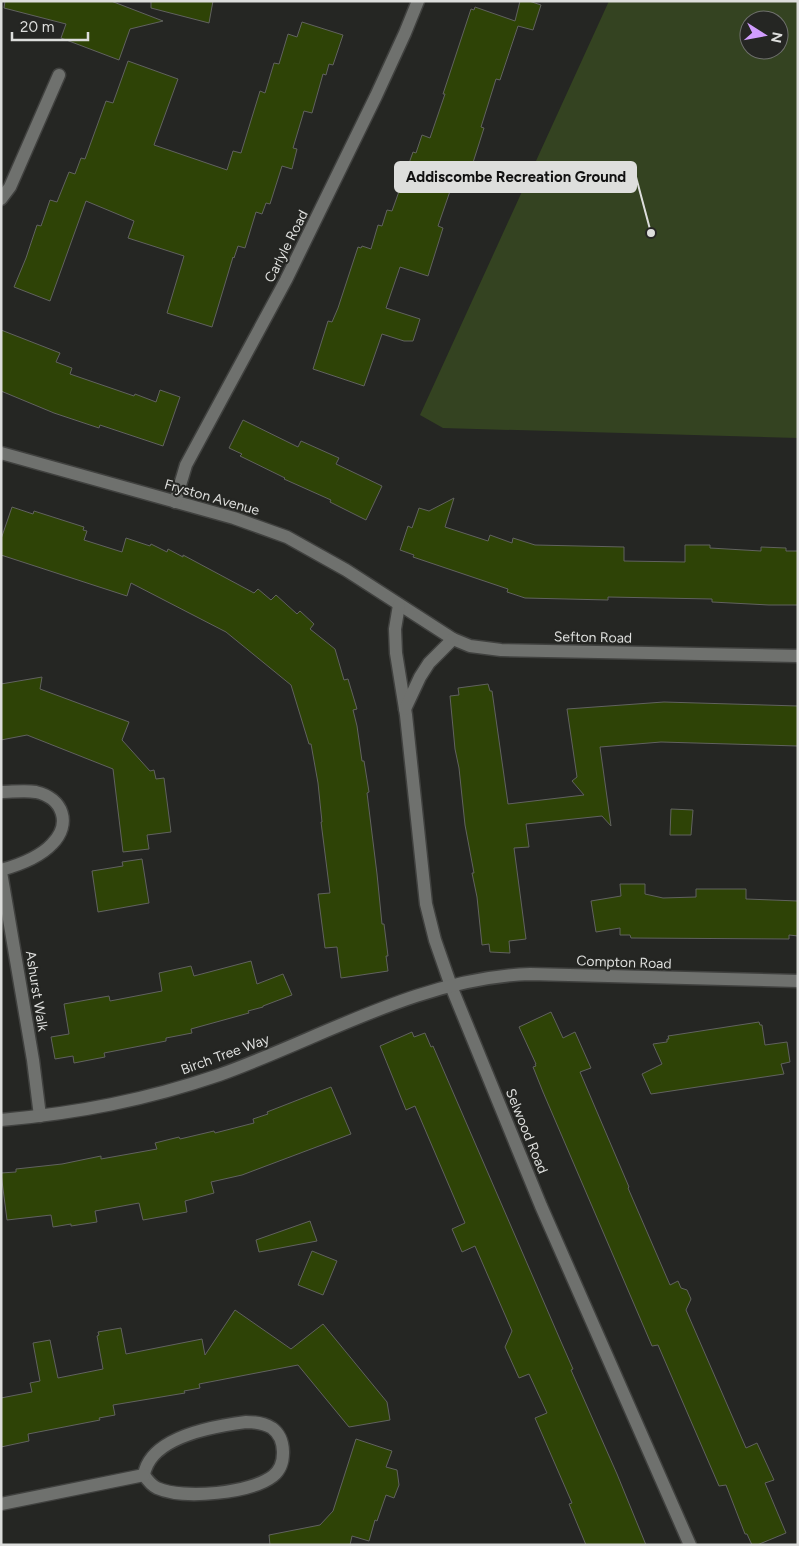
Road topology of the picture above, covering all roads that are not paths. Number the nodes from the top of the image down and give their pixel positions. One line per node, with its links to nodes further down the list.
1 (418, 1): 5 (street, Carlyle Road)
2 (58, 74): 3 (street)
3 (1, 199)
4 (1, 453): 5 (street, Fryston Avenue)
5 (175, 502): 6 (street, Fryston Avenue)
6 (399, 605): 7 (street, Sefton Road); 9 (street, Selwood Road)
7 (453, 639): 8 (street, Sefton Road); 9 (street)
8 (798, 656)
9 (405, 709): 13 (street, Selwood Road)
10 (1, 792): 11 (street, Ashurst Walk)
11 (1, 871): 14 (street, Ashurst Walk)
12 (798, 981): 13 (street, Compton Road)
13 (451, 986): 14 (street, Birch Tree Way); 18 (street, Selwood Road)
14 (40, 1116): 15 (street, Birch Tree Way)
15 (1, 1120)
16 (144, 1475): 16 (street); 17 (street)
17 (1, 1504)
18 (690, 1545)

